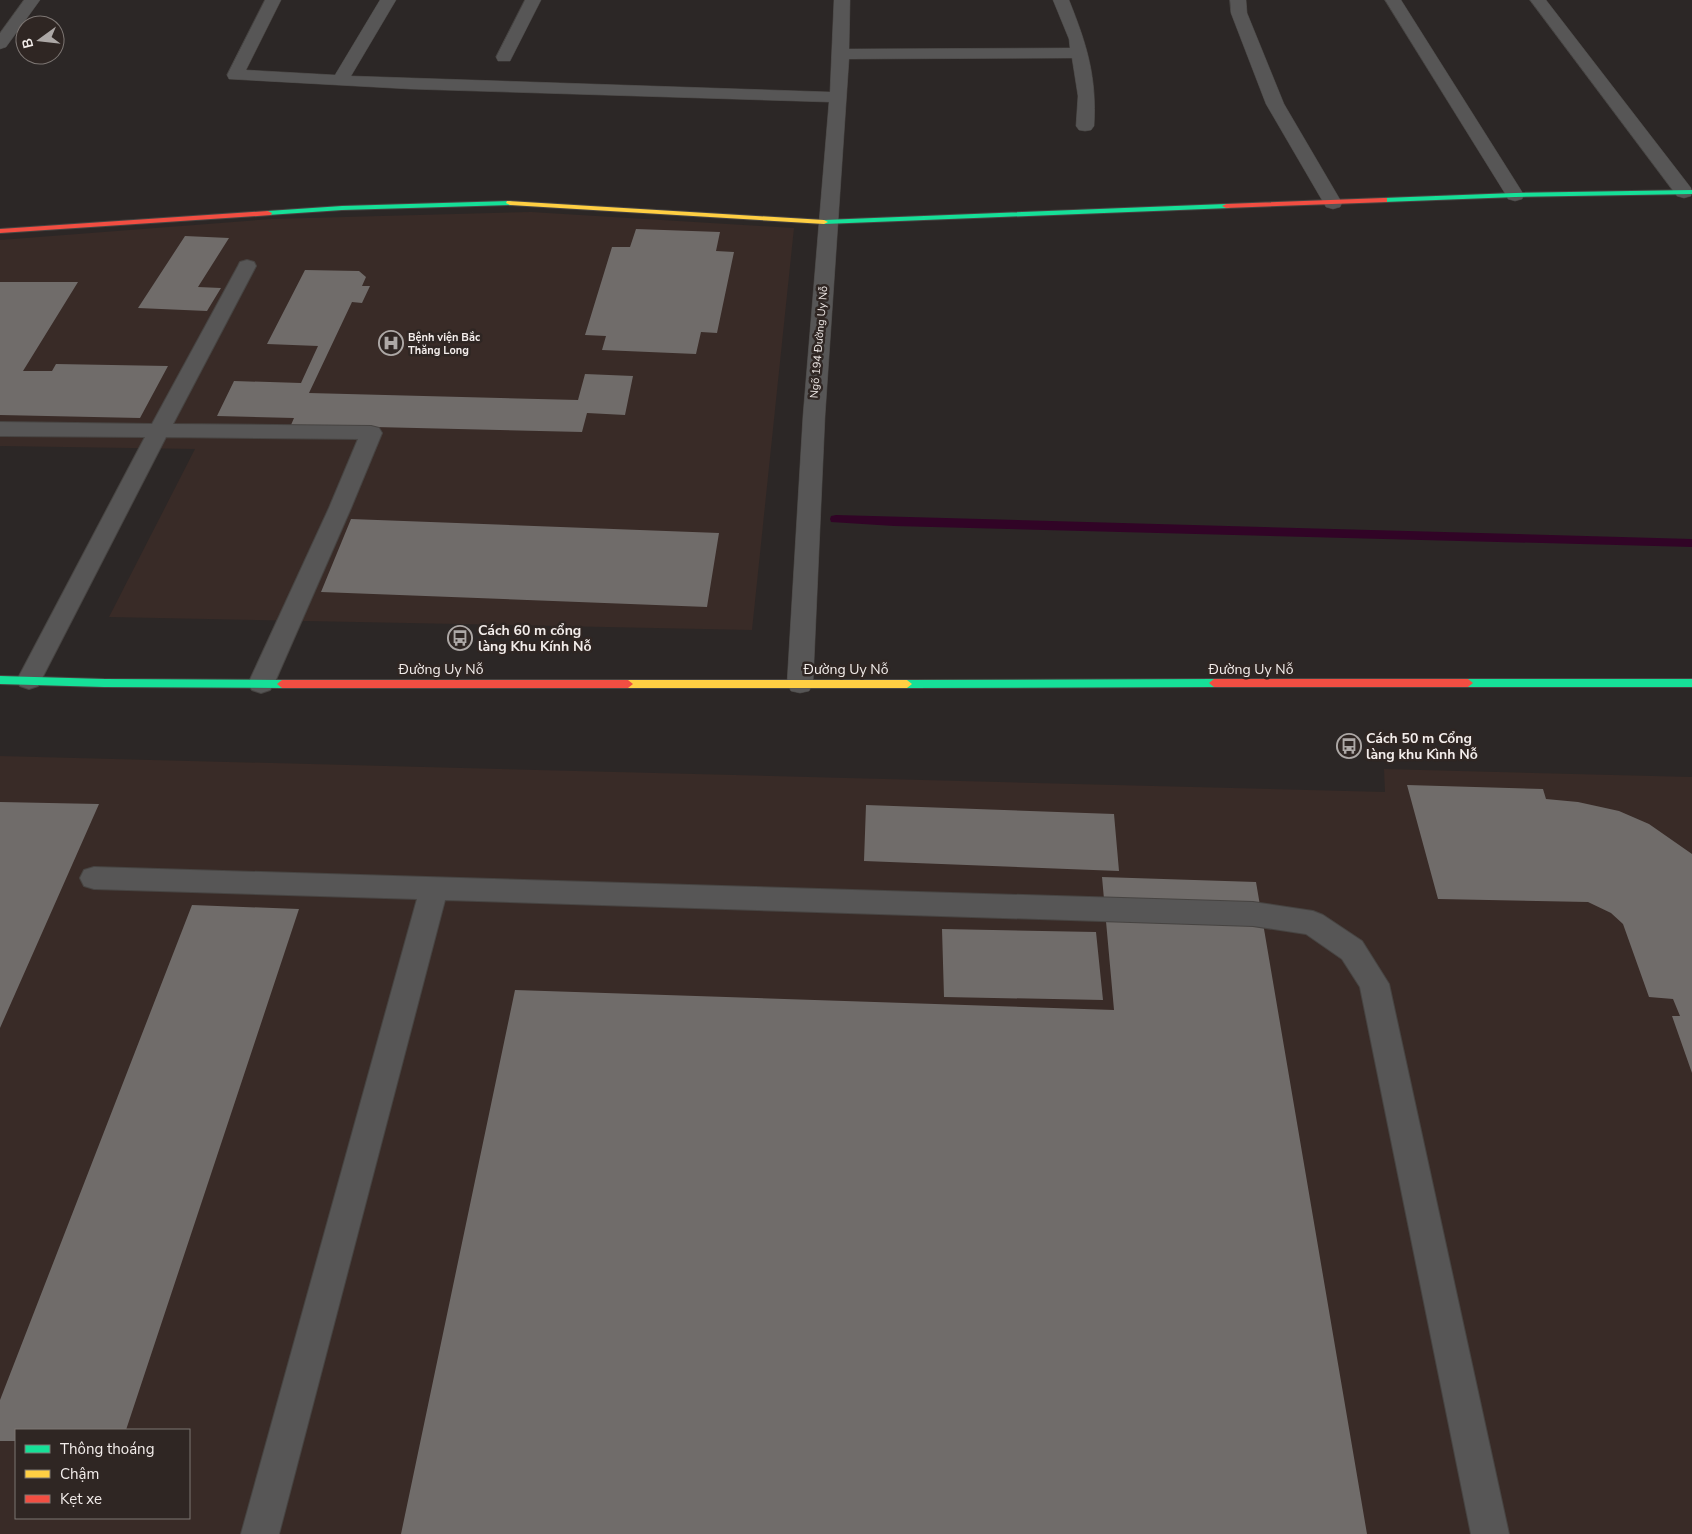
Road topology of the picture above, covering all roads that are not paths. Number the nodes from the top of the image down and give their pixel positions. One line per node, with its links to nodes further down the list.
1 (32, 0): 10 (street)
2 (273, 0): 14 (street)
3 (388, 0): 14 (street)
4 (533, 0): 13 (street)
5 (842, 0): 12 (street, Ngõ 194 Đường Uy Nỗ)
6 (1060, 0): 11 (street)
7 (1238, 0): 19 (street)
8 (1393, 0): 18 (street)
9 (1538, 0): 17 (street)
10 (0, 44)
11 (1080, 53): 12 (street); 16 (street)
12 (841, 54): 15 (street, Ngõ 194 Đường Uy Nỗ)
13 (504, 57)
14 (340, 79): 15 (street)
15 (838, 97): 20 (street, Ngõ 194 Đường Uy Nỗ)
16 (1085, 126)
17 (1688, 192): 18 (street)
18 (1515, 195): 19 (street)
19 (1333, 203): 20 (street)
20 (829, 222): 21 (street); 29 (street, Ngõ 194 Đường Uy Nỗ)
21 (0, 231)
22 (247, 266): 24 (lane)
23 (0, 429): 24 (lane)
24 (159, 431): 26 (lane); 28 (lane)
25 (0, 680): 26 (street, Đường Uy Nỗ)
26 (29, 680): 28 (street, Đường Uy Nỗ)
27 (1692, 683): 29 (street, Đường Uy Nỗ)
28 (260, 684): 29 (street, Đường Uy Nỗ)
29 (800, 684)
30 (94, 878): 31 (lane)
31 (434, 889): 32 (lane); 33 (lane)
32 (260, 1534)
33 (1490, 1534)

